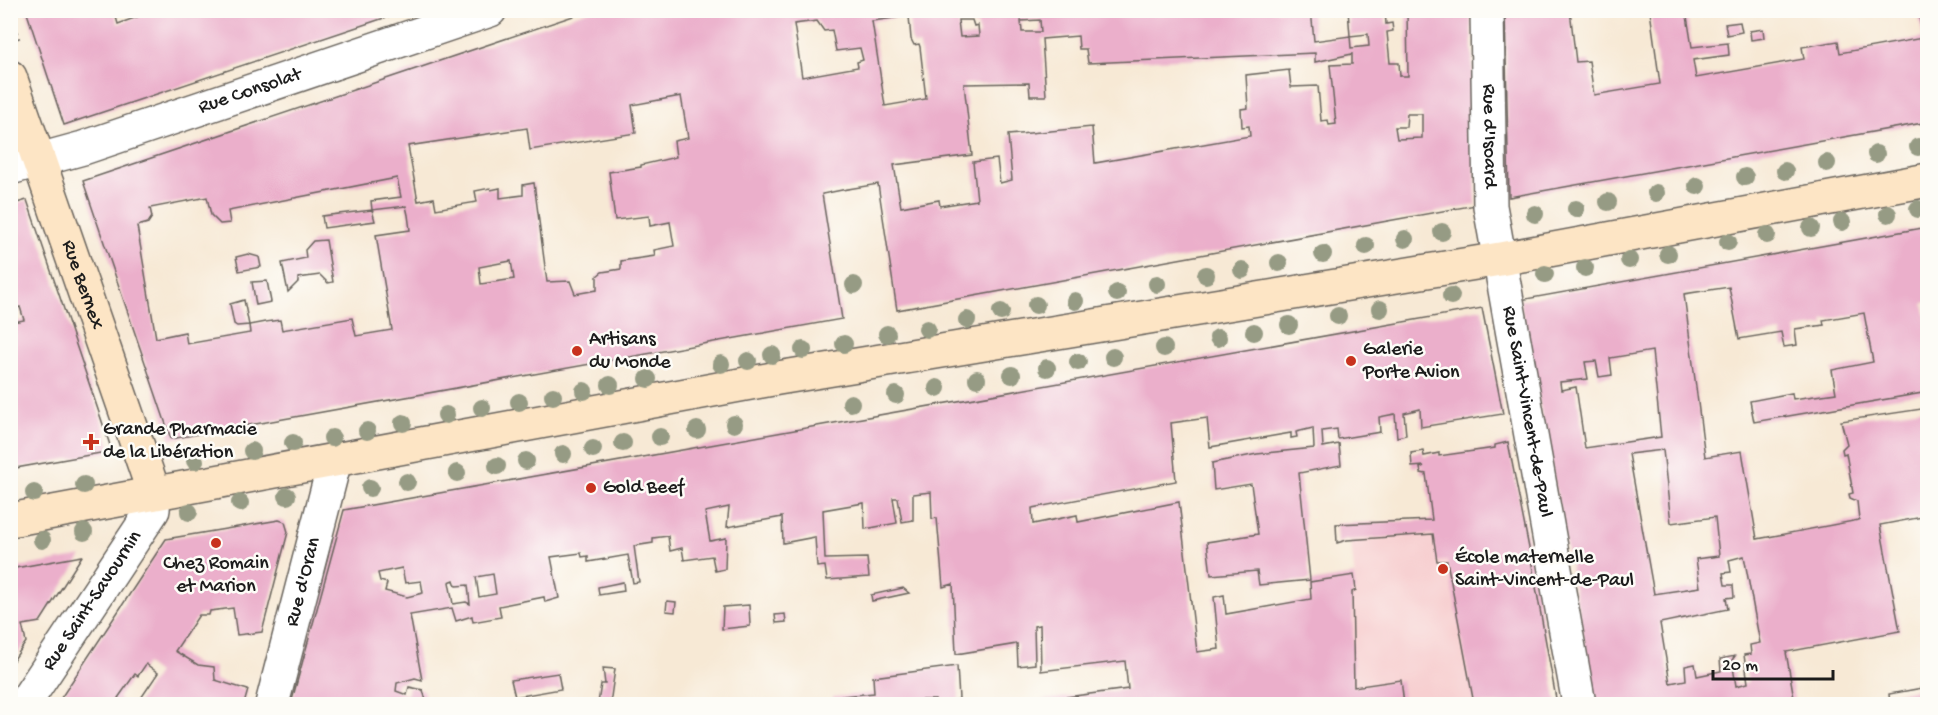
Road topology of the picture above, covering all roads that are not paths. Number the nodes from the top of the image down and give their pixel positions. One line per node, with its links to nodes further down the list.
1 (490, 10): 4 (street, Rue Consolat)
2 (1487, 10): 6 (street, Rue d'Isoard)
3 (10, 77): 4 (main road, Rue Bernex)
4 (25, 164): 8 (main road, Rue Bernex)
5 (1928, 180): 6 (main road)
6 (1500, 260): 7 (main road); 12 (street, Rue Saint-Vincent-de-Paul)
7 (335, 460): 8 (main road); 11 (street, Rue d'Oran)
8 (154, 493): 9 (main road); 10 (street, Rue Saint-Savournin)
9 (10, 520)
10 (24, 705)
11 (272, 705)
12 (1578, 705)

